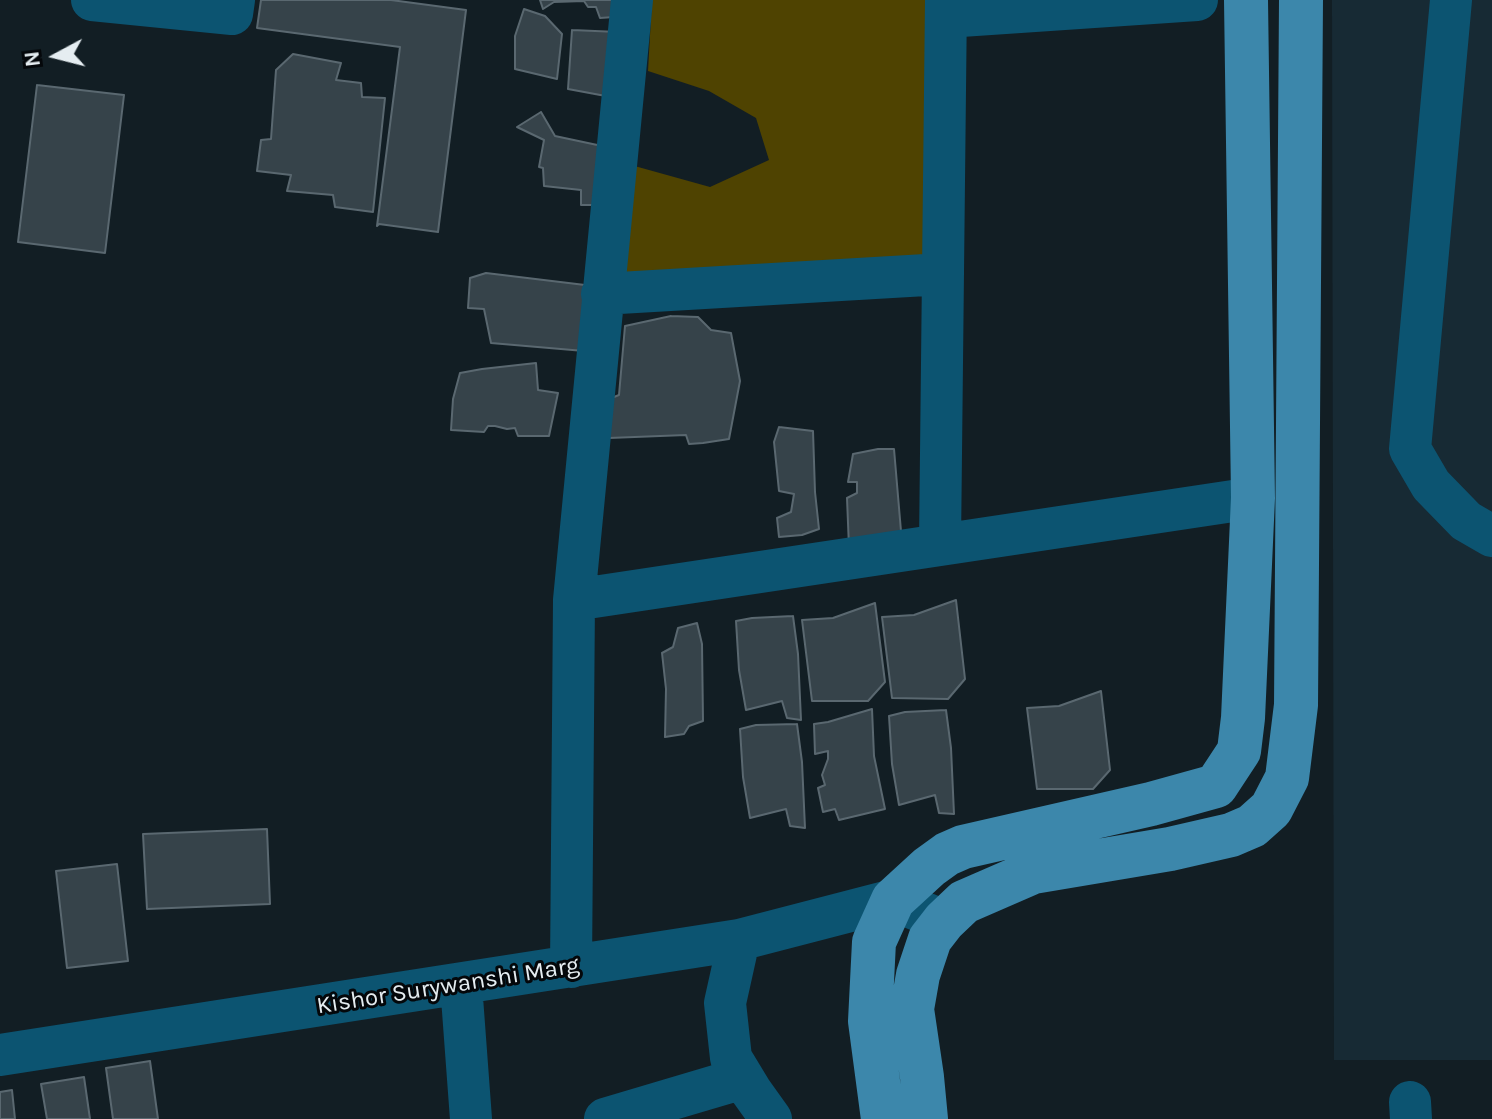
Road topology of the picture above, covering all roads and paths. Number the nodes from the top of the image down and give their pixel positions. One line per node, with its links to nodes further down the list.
1 (92, 0): 2 (street)
2 (234, 0)
3 (632, 0): 10 (street)
4 (1197, 0): 8 (street)
5 (1246, 0): 11 (main road)
6 (1301, 0): 16 (main road)
7 (1451, 0): 12 (street)
8 (946, 8): 9 (street)
9 (943, 274): 10 (street); 13 (street)
10 (602, 294): 14 (street)
11 (1253, 498): 13 (street); 15 (main road)
12 (1492, 536)
13 (940, 544): 14 (street)
14 (574, 600): 18 (street)
15 (893, 900): 16 (street); 17 (street, Kishor Surywanshi Marg); 25 (main road)
16 (944, 921): 26 (main road)
17 (739, 940): 18 (street, Kishor Surywanshi Marg); 21 (street)
18 (571, 967): 19 (street, Kishor Surywanshi Marg)
19 (461, 984): 20 (street, Kishor Surywanshi Marg); 22 (street)
20 (0, 1055)
21 (743, 1078): 23 (street); 24 (street)
22 (471, 1119)
23 (605, 1119)
24 (771, 1119)
25 (883, 1119)
26 (926, 1119)

